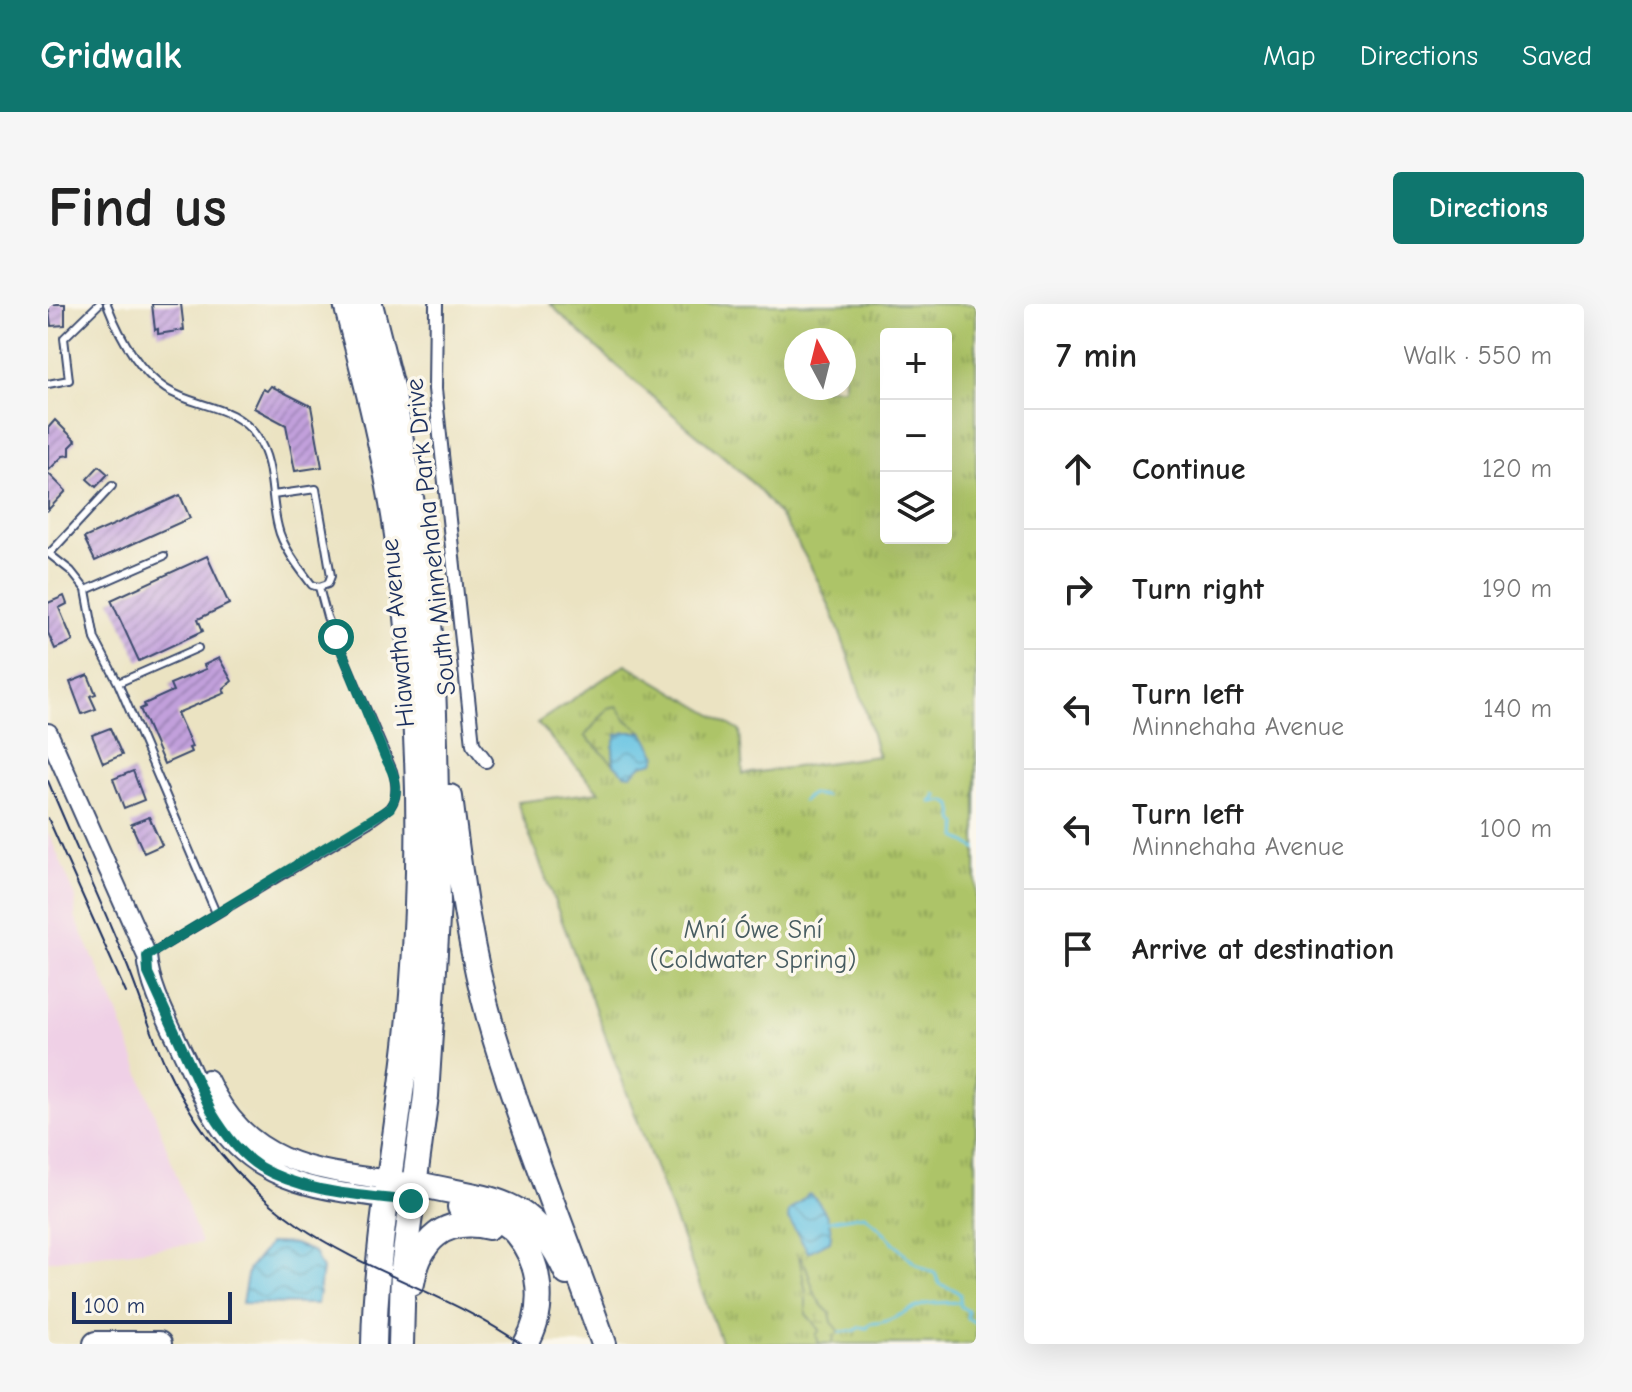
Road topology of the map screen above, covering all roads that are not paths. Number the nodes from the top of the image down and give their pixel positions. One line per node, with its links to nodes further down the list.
1 (99, 304): 6 (lane)
2 (107, 304): 8 (lane)
3 (346, 304): 21 (highway, Hiawatha Avenue)
4 (370, 304): 14 (highway, Hiawatha Avenue)
5 (436, 304): 18 (street, South Minnehaha Park Drive)
6 (48, 384)
7 (112, 486): 9 (lane)
8 (273, 495): 11 (lane); 11 (lane)
9 (49, 553): 12 (lane)
10 (164, 556): 12 (lane)
11 (319, 587): 19 (lane)
12 (86, 590): 15 (lane)
13 (198, 648): 15 (lane)
14 (432, 652): 21 (highway, Hiawatha Avenue); 28 (highway)
15 (118, 683): 19 (lane)
16 (48, 735): 17 (street)
17 (53, 758): 20 (street)
18 (486, 761)
19 (216, 913): 20 (lane)
20 (147, 956): 21 (street)
21 (400, 1191): 22 (highway); 23 (highway); 24 (highway); 28 (highway)
22 (526, 1248): 24 (highway); 27 (highway)
23 (374, 1340)
24 (401, 1343)
25 (96, 1344): 26 (highway)
26 (159, 1344)
27 (526, 1344)
28 (602, 1344)

